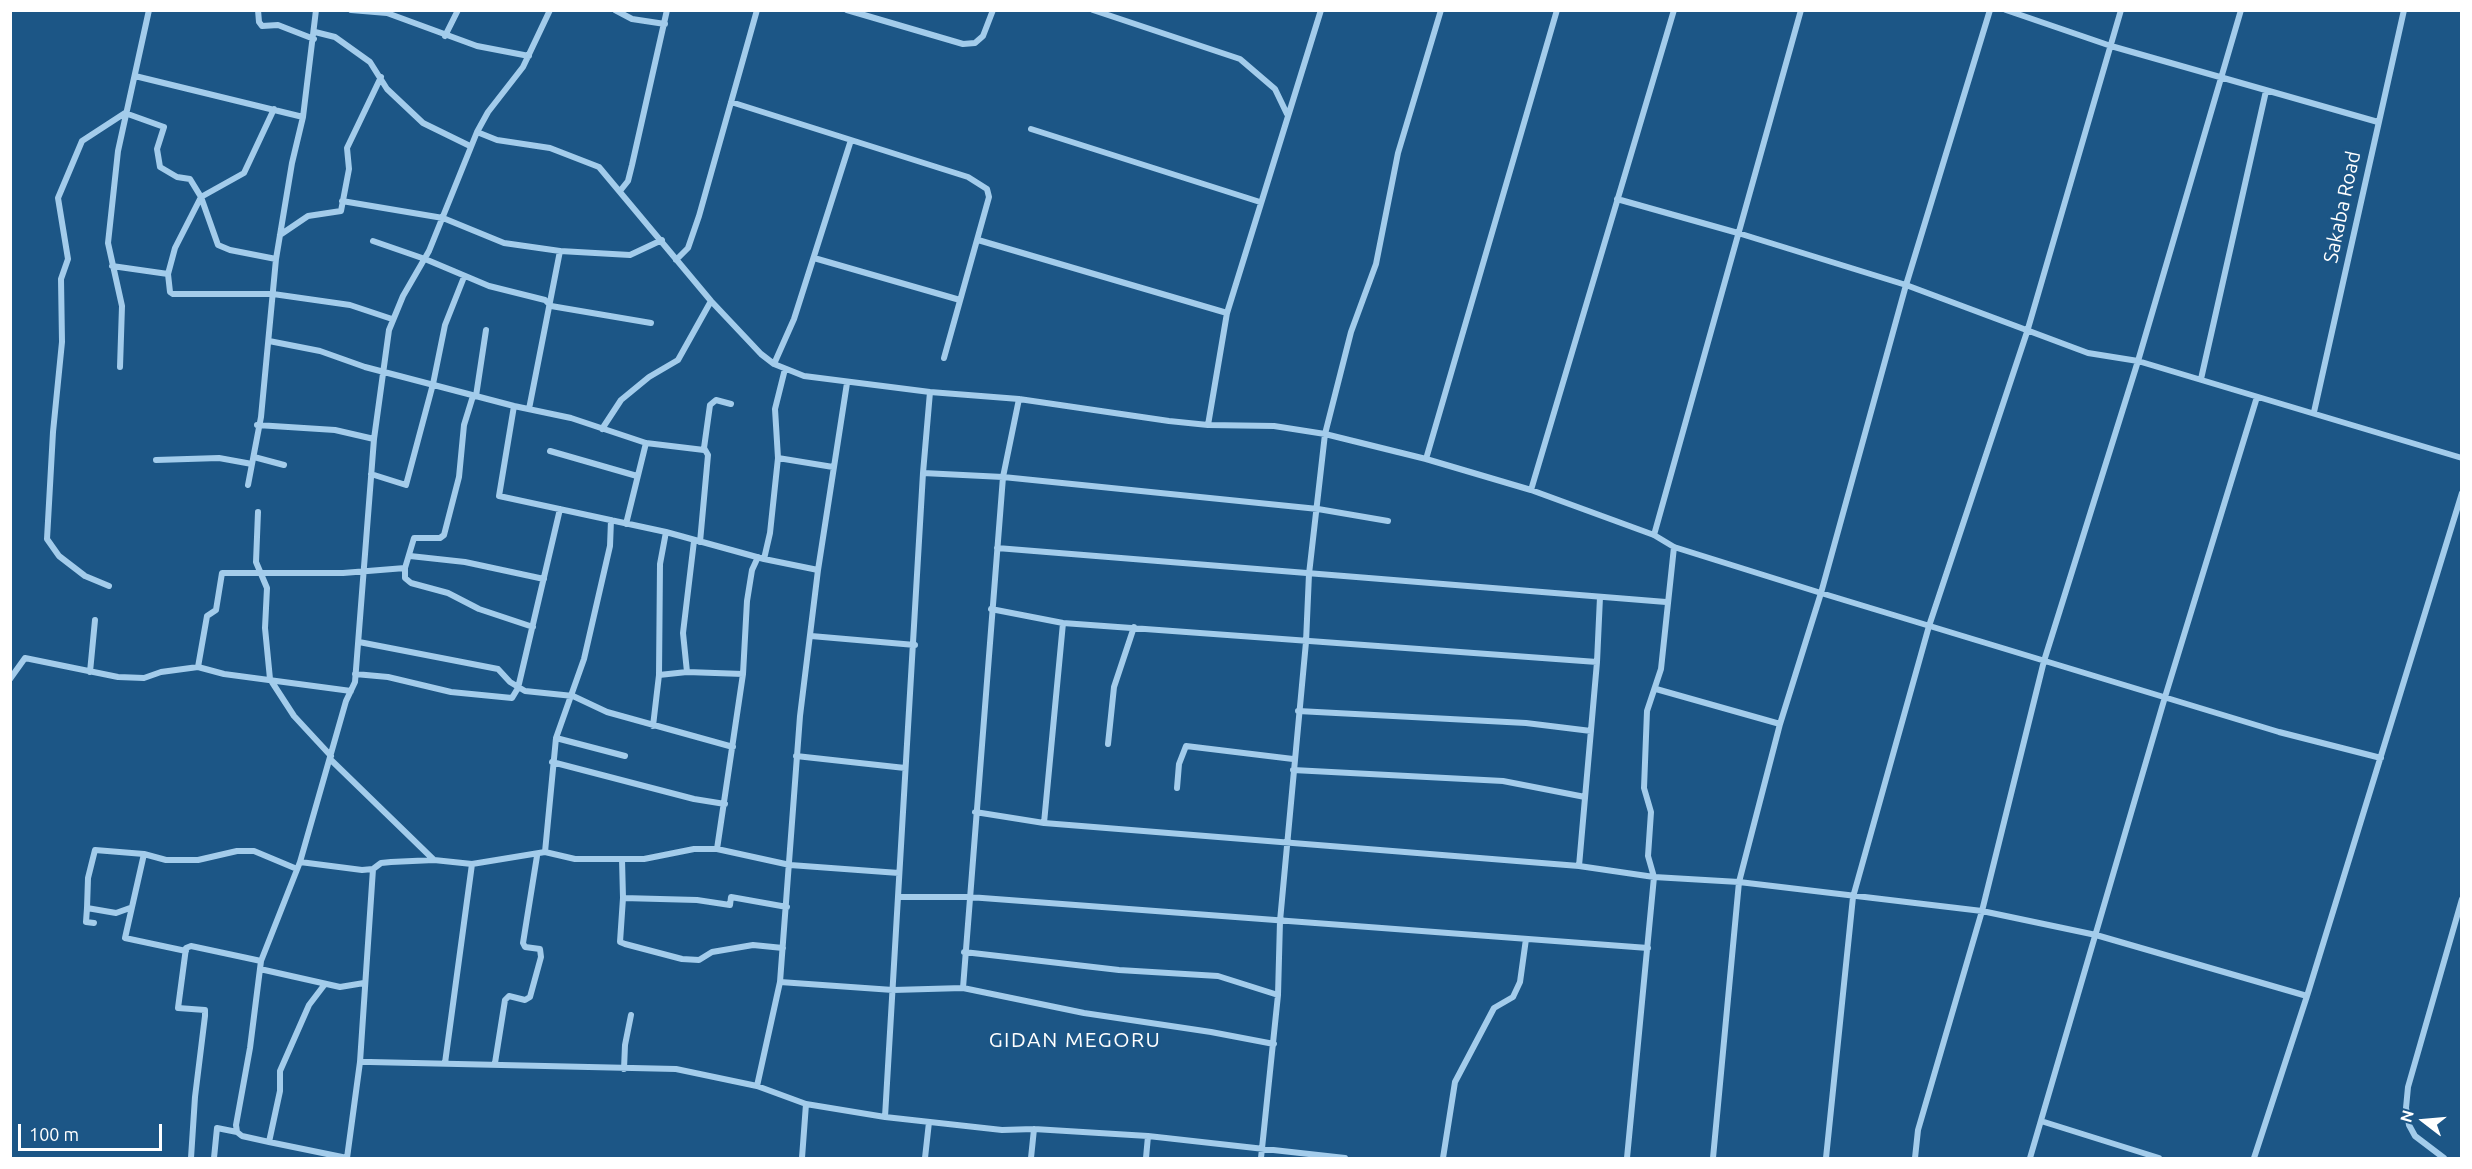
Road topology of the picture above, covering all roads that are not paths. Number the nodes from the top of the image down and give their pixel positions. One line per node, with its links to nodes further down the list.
1 (149, 10): 31 (street)
2 (258, 10): 28 (street)
3 (316, 10): 26 (street)
4 (351, 10): 24 (street)
5 (406, 10): 24 (street)
6 (458, 10): 27 (street)
7 (550, 10): 30 (street)
8 (615, 10): 25 (street)
9 (667, 10): 25 (street)
10 (757, 10): 35 (street)
11 (847, 10): 12 (street)
12 (993, 10)
13 (1093, 10): 38 (street)
14 (1321, 10): 38 (street)
15 (1441, 10): 95 (street)
16 (1557, 10): 102 (street)
17 (1674, 10): 47 (street)
18 (1801, 10): 51 (street)
19 (1990, 10): 64 (street)
20 (2006, 10): 29 (street)
21 (2121, 10): 29 (street)
22 (2241, 10): 33 (street)
23 (2404, 10): 40 (street, Sakaba Road)
24 (403, 18): 27 (street)
25 (665, 24): 45 (street)
26 (315, 32): 28 (street); 32 (street)
27 (445, 36): 30 (street)
28 (314, 39): 39 (street)
29 (2110, 46): 33 (street); 73 (street)
30 (529, 56): 42 (street)
31 (135, 76): 36 (street); 37 (street)
32 (381, 77): 44 (street); 48 (street)
33 (2220, 78): 34 (street); 76 (street)
34 (2266, 91): 40 (street); 81 (street)
35 (731, 102): 43 (street); 60 (street)
36 (274, 109): 39 (street); 46 (street)
37 (125, 112): 46 (street); 61 (street); 133 (street)
38 (1287, 115): 49 (street)
39 (303, 117): 52 (street)
40 (2378, 122): 91 (street, Sakaba Road)
41 (1031, 129): 49 (street)
42 (477, 132): 44 (street); 45 (street)
43 (851, 140): 54 (street); 57 (street)
44 (470, 146): 50 (street)
45 (620, 191): 53 (street)
46 (201, 196): 58 (street); 62 (street)
47 (1617, 199): 51 (street); 112 (street)
48 (342, 201): 50 (street); 52 (street)
49 (1260, 202): 69 (street)
50 (443, 218): 56 (street); 59 (street)
51 (1737, 233): 64 (street); 121 (street)
52 (280, 236): 58 (street)
53 (662, 240): 56 (street); 60 (street)
54 (978, 240): 66 (street); 69 (street)
55 (372, 241): 59 (street)
56 (560, 251): 68 (street)
57 (814, 258): 66 (street); 77 (street)
58 (276, 259): 65 (street)
59 (425, 259): 63 (street); 70 (street)
60 (676, 260): 67 (street)
61 (112, 266): 62 (street); 78 (street)
62 (168, 274): 65 (street)
63 (464, 277): 68 (street); 83 (street)
64 (1905, 285): 73 (street); 134 (street)
65 (273, 294): 70 (street); 74 (street)
66 (960, 300): 75 (street)
67 (711, 301): 77 (street); 94 (street)
68 (551, 306): 71 (street); 90 (street)
69 (1227, 313): 93 (street)
70 (392, 319): 80 (street)
71 (651, 323)
72 (486, 330): 85 (street)
73 (2027, 332): 76 (street); 140 (street)
74 (269, 340): 80 (street); 92 (street)
75 (944, 358)
76 (2138, 361): 81 (street); 147 (street)
77 (774, 364): 79 (street)
78 (120, 367)
79 (785, 369): 82 (street); 100 (street)
80 (382, 370): 83 (street); 96 (street)
81 (2201, 380): 86 (street)
82 (847, 383): 84 (street); 106 (street)
83 (433, 384): 85 (street); 108 (street)
84 (930, 392): 87 (street); 107 (street)
85 (474, 396): 89 (street); 125 (street)
86 (2257, 397): 91 (street); 161 (street)
87 (1019, 399): 93 (street); 110 (street)
88 (731, 404): 98 (street)
89 (514, 406): 90 (street); 115 (street)
90 (529, 409): 94 (street)
91 (2314, 412): 101 (street)
92 (257, 425): 96 (street); 104 (street)
93 (1208, 425): 95 (street)
94 (602, 429): 97 (street)
95 (1325, 434): 102 (street); 114 (street)
96 (374, 439): 108 (street)
97 (646, 443): 98 (street); 109 (street)
98 (704, 450): 122 (street)
99 (550, 451): 109 (street)
100 (778, 458): 106 (street); 126 (street)
101 (2462, 458)
102 (1426, 459): 112 (street)
103 (156, 460): 104 (street)
104 (253, 461): 105 (street); 111 (street)
105 (284, 465)
106 (833, 467): 129 (street)
107 (923, 473): 110 (street); 146 (street)
108 (371, 474): 128 (street)
109 (637, 476): 119 (street)
110 (1003, 477): 114 (street); 124 (street)
111 (248, 485)
112 (1531, 490): 121 (street)
113 (2462, 494): 172 (street)
114 (1318, 508): 118 (street); 131 (street)
115 (560, 509): 117 (street); 132 (street)
116 (258, 512): 130 (street)
117 (611, 520): 119 (street); 160 (street)
118 (1388, 521)
119 (626, 524): 120 (street)
120 (666, 532): 122 (street); 154 (street)
121 (1654, 535): 123 (street)
122 (697, 542): 126 (street); 151 (street)
123 (1674, 547): 134 (street); 136 (street)
124 (997, 548): 131 (street); 137 (street)
125 (410, 556): 127 (street); 132 (street)
126 (761, 558): 129 (street); 153 (street)
127 (405, 568): 128 (street); 141 (street)
128 (363, 570): 130 (street); 144 (street)
129 (818, 570): 143 (street)
130 (259, 572): 149 (street); 155 (street)
131 (1309, 574): 135 (street); 145 (street)
132 (544, 579): 141 (street)
133 (110, 586)
134 (1821, 593): 140 (street); 163 (street)
135 (1600, 597): 136 (street); 148 (street)
136 (1666, 602): 158 (street)
137 (991, 609): 139 (street); 180 (street)
138 (95, 620): 150 (street)
139 (1063, 623): 142 (street); 181 (street)
140 (1929, 626): 147 (street); 199 (street)
141 (533, 627): 157 (street)
142 (1134, 627): 145 (street); 167 (street)
143 (811, 636): 146 (street); 170 (street)
144 (359, 642): 152 (street); 157 (street)
145 (1306, 642): 148 (street); 162 (street)
146 (915, 645): 175 (street)
147 (2044, 661): 161 (street); 205 (street)
148 (1597, 662): 165 (street)
149 (198, 667): 150 (street); 155 (street)
150 (90, 672): 156 (street)
151 (687, 672): 153 (street); 154 (street)
152 (356, 674): 157 (street); 159 (street)
153 (743, 674): 168 (street)
154 (659, 675): 164 (street)
155 (270, 678): 159 (street); 171 (street)
156 (10, 679)
157 (518, 688): 160 (street)
158 (1656, 689): 163 (street); 195 (street)
159 (351, 691): 171 (street)
160 (573, 696): 164 (street); 166 (street)
161 (2165, 697): 172 (street); 208 (street)
162 (1298, 711): 165 (street); 173 (street)
163 (1780, 724): 196 (street)
164 (653, 726): 168 (street)
165 (1591, 731): 178 (street)
166 (556, 738): 169 (street); 174 (street)
167 (1108, 744)
168 (733, 747): 179 (street)
169 (625, 756)
170 (796, 756): 175 (street); 190 (street)
171 (330, 757): 188 (street); 191 (street)
172 (2381, 758): 221 (street)
173 (1293, 759): 176 (street); 177 (street)
174 (552, 762): 179 (street); 184 (street)
175 (905, 768): 194 (street)
176 (1293, 770): 178 (street); 182 (street)
177 (1177, 788)
178 (1585, 797): 192 (street)
179 (725, 804): 183 (street)
180 (975, 812): 181 (street); 198 (street)
181 (1044, 823): 182 (street)
182 (1287, 841): 192 (street); 206 (street)
183 (717, 849): 187 (street); 190 (street)
184 (545, 852): 186 (street); 187 (street)
185 (144, 854): 191 (street); 203 (street); 204 (street)
186 (537, 855): 189 (street); 226 (street)
187 (622, 859): 200 (street)
188 (434, 860): 189 (street); 193 (street)
189 (472, 864): 225 (street)
190 (790, 865): 194 (street); 202 (street)
191 (299, 866): 193 (street); 214 (street)
192 (1579, 866): 195 (street)
193 (374, 869): 216 (street)
194 (900, 873): 197 (street)
195 (1654, 878): 196 (street); 211 (street)
196 (1739, 882): 199 (street); 249 (street)
197 (898, 897): 198 (street); 219 (street)
198 (969, 897): 206 (street); 213 (street)
199 (1853, 897): 205 (street); 250 (street)
200 (624, 898): 202 (street); 210 (street)
201 (2462, 899): 255 (street)
202 (787, 907): 210 (street)
203 (87, 908): 204 (street); 207 (street)
204 (130, 908): 212 (street)
205 (1982, 910): 208 (street); 251 (street)
206 (1280, 921): 209 (street); 220 (street)
207 (94, 923)
208 (2096, 935): 221 (street); 231 (street)
209 (1526, 939): 211 (street); 247 (street)
210 (783, 948): 215 (street)
211 (1648, 948): 248 (street)
212 (186, 951): 214 (street); 238 (street)
213 (964, 952): 218 (street); 220 (street)
214 (261, 965): 217 (street); 234 (street)
215 (780, 982): 219 (street); 228 (street)
216 (364, 983): 217 (street); 224 (street)
217 (325, 984): 236 (street)
218 (963, 988): 219 (street); 223 (street)
219 (893, 990): 230 (street)
220 (1278, 996): 223 (street)
221 (2307, 996): 254 (street)
222 (632, 1015): 227 (street)
223 (1274, 1044): 237 (street)
224 (360, 1062): 225 (street); 240 (street)
225 (446, 1063): 226 (street)
226 (495, 1063): 227 (street)
227 (624, 1069): 228 (street)
228 (757, 1086): 229 (street)
229 (806, 1104): 230 (street); 241 (street)
230 (885, 1117): 232 (street)
231 (2040, 1121): 252 (street); 253 (street)
232 (928, 1122): 233 (street); 242 (street)
233 (1034, 1129): 235 (street); 243 (street)
234 (237, 1132): 236 (street); 239 (street)
235 (1148, 1136): 237 (street); 244 (street)
236 (269, 1142): 240 (street)
237 (1262, 1148): 245 (street); 246 (street)
238 (191, 1158)
239 (214, 1158)
240 (347, 1158)
241 (802, 1158)
242 (925, 1158)
243 (1031, 1158)
244 (1146, 1158)
245 (1261, 1158)
246 (1345, 1158)
247 (1443, 1158)
248 (1627, 1158)
249 (1713, 1158)
250 (1826, 1158)
251 (1915, 1158)
252 (2030, 1158)
253 (2159, 1158)
254 (2254, 1158)
255 (2444, 1158)

